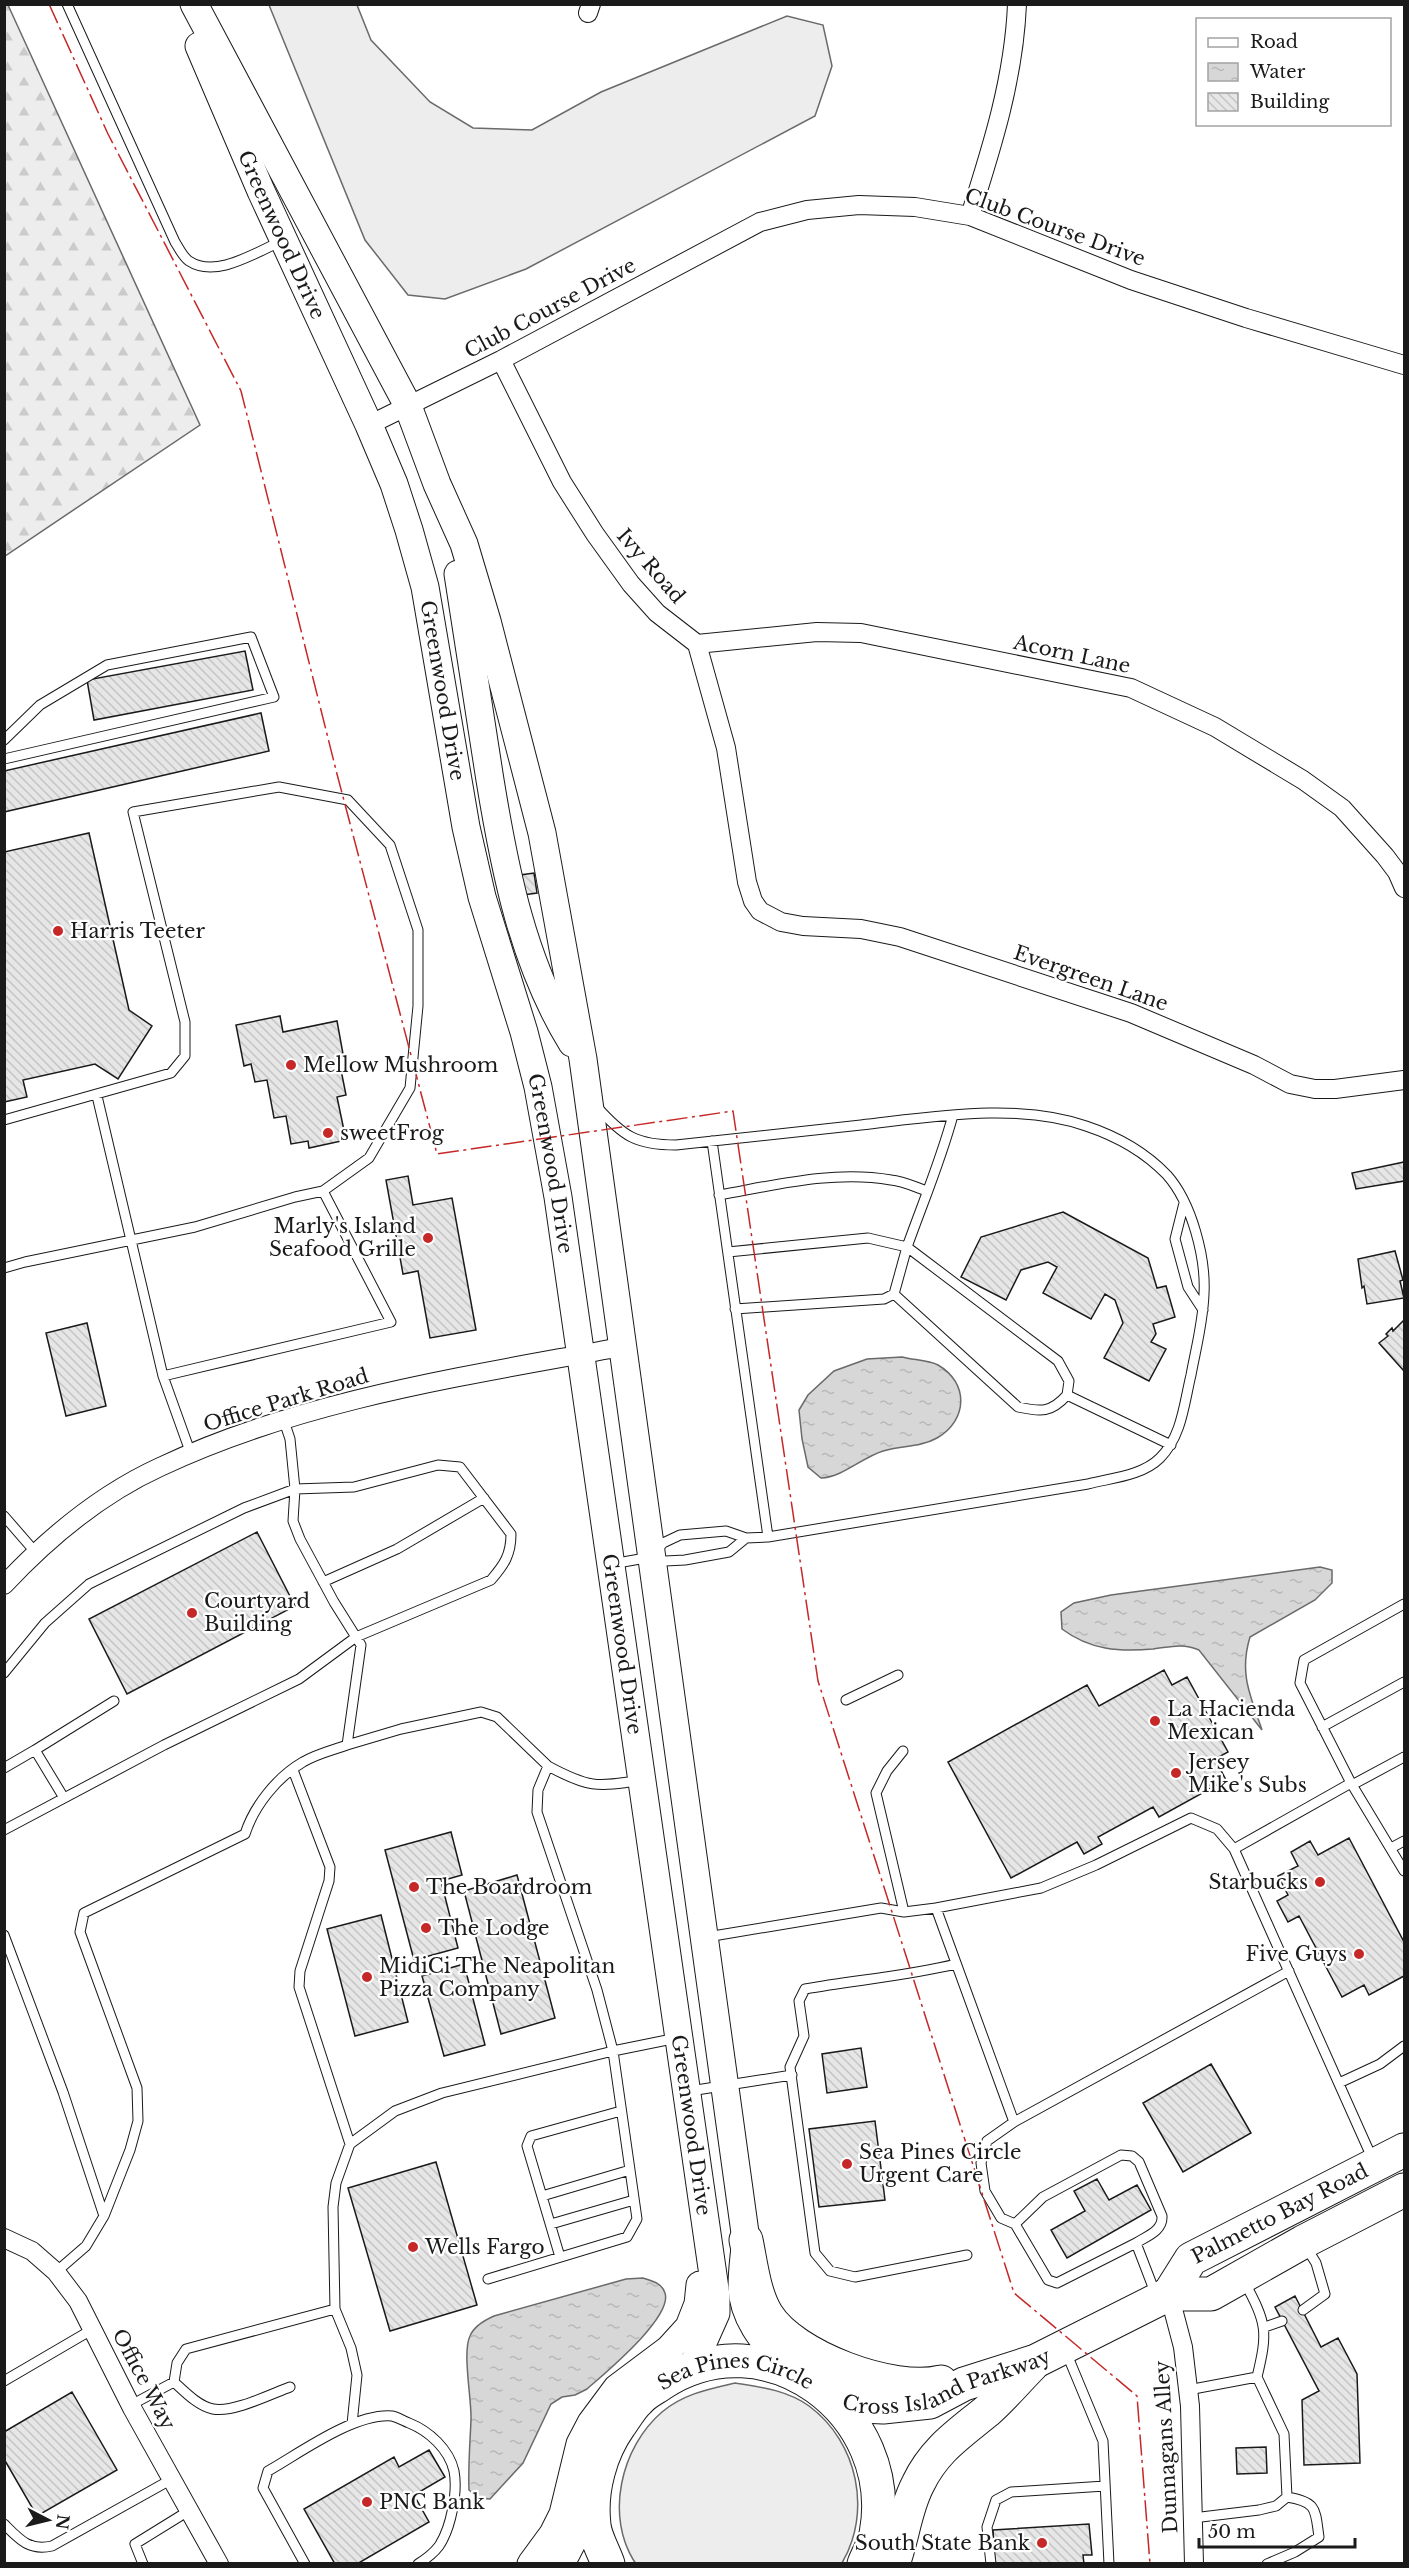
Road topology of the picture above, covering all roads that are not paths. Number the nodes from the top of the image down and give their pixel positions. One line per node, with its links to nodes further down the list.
1 (67, 4): 6 (lane)
2 (184, 4): 6 (street, Greenwood Drive)
3 (194, 4): 9 (street, Greenwood Drive)
4 (1017, 4): 5 (street)
5 (970, 216): 7 (street, Club Course Drive); 8 (street, Club Course Drive)
6 (285, 240): 10 (street, Greenwood Drive)
7 (501, 360): 9 (street, Club Course Drive); 12 (street, Ivy Road)
8 (1404, 365)
9 (408, 406): 10 (street, Club Course Drive); 11 (street, Greenwood Drive)
10 (369, 424): 35 (street, Greenwood Drive)
11 (437, 484): 16 (street, Greenwood Drive); 16 (street, Greenwood Drive)
12 (698, 644): 15 (street, Acorn Lane); 17 (street, Evergreen Lane)
13 (4, 740): 14 (lane)
14 (4, 759)
15 (1404, 888)
16 (583, 1059): 19 (street, Greenwood Drive)
17 (1404, 1080)
18 (97, 1096): 21 (lane); 23 (lane); 27 (lane)
19 (588, 1096): 22 (lane); 34 (street, Greenwood Drive)
20 (953, 1115): 22 (lane); 24 (lane); 26 (lane)
21 (4, 1120)
22 (712, 1141): 25 (lane)
23 (323, 1191): 27 (lane); 36 (lane)
24 (927, 1191): 25 (lane); 28 (lane)
25 (720, 1195): 29 (lane)
26 (1184, 1203): 33 (lane); 33 (lane)
27 (130, 1240): 30 (lane); 36 (lane)
28 (907, 1247): 29 (lane); 31 (lane); 37 (lane)
29 (728, 1252): 32 (lane)
30 (4, 1268)
31 (894, 1294): 32 (lane); 37 (lane)
32 (735, 1310): 44 (lane)
33 (1203, 1310): 39 (lane)
34 (621, 1347): 35 (street, Office Park Road); 47 (street, Greenwood Drive)
35 (580, 1354): 38 (street, Office Park Road); 48 (street, Greenwood Drive)
36 (163, 1376): 40 (lane)
37 (1067, 1395): 39 (lane)
38 (284, 1421): 40 (street, Office Park Road); 41 (lane)
39 (1171, 1445): 44 (lane)
40 (191, 1454): 46 (street, Office Park Road)
41 (295, 1489): 42 (lane); 49 (lane); 53 (lane)
42 (484, 1498): 49 (lane); 52 (lane)
43 (4, 1516): 46 (lane)
44 (768, 1537): 45 (lane)
45 (747, 1538): 47 (lane); 47 (lane)
46 (37, 1554): 50 (street, Office Park Road)
47 (651, 1557): 48 (lane); 77 (street, Greenwood Drive)
48 (610, 1565): 66 (street, Greenwood Drive)
49 (323, 1582): 52 (lane)
50 (4, 1585)
51 (1404, 1604): 58 (lane)
52 (356, 1637): 59 (lane); 68 (lane)
53 (4, 1673)
54 (898, 1674): 57 (lane)
55 (1404, 1682): 58 (lane)
56 (114, 1701): 60 (lane)
57 (846, 1701)
58 (1322, 1727): 67 (lane)
59 (347, 1745): 63 (lane); 65 (lane)
60 (35, 1750): 64 (lane); 68 (lane)
61 (903, 1751): 75 (lane)
62 (1404, 1757): 67 (lane)
63 (548, 1766): 66 (lane); 82 (lane)
64 (4, 1768)
65 (293, 1770): 89 (lane); 96 (lane)
66 (641, 1780): 80 (street, Greenwood Drive)
67 (1352, 1784): 71 (lane); 72 (lane)
68 (64, 1798): 69 (lane)
69 (4, 1830)
70 (1404, 1841): 71 (lane)
71 (1391, 1848): 73 (lane)
72 (1234, 1849): 74 (lane); 79 (lane)
73 (1404, 1871)
74 (936, 1908): 75 (lane); 78 (lane)
75 (904, 1912): 77 (lane)
76 (4, 1935): 96 (lane)
77 (703, 1938): 85 (street, Greenwood Drive)
78 (956, 1964): 83 (lane); 88 (lane)
79 (1289, 1971): 84 (lane); 88 (lane)
80 (679, 2037): 82 (lane); 86 (street, Greenwood Drive)
81 (1404, 2046): 84 (lane)
82 (613, 2051): 87 (lane); 89 (lane)
83 (792, 2075): 85 (lane); 104 (lane)
84 (1339, 2083): 91 (lane)
85 (724, 2086): 86 (lane); 101 (street, Greenwood Drive)
86 (687, 2092): 99 (street, Greenwood Drive)
87 (621, 2111): 92 (lane); 94 (lane)
88 (1014, 2122): 98 (lane)
89 (350, 2144): 110 (lane)
90 (1404, 2150): 91 (highway, Palmetto Bay Road)
91 (1375, 2166): 109 (highway, Palmetto Bay Road)
92 (630, 2170): 94 (lane); 95 (lane)
93 (1404, 2190): 102 (highway, Palmetto Bay Road)
94 (542, 2196): 97 (lane)
95 (634, 2200): 97 (lane); 105 (lane)
96 (104, 2216): 106 (lane)
97 (551, 2224): 105 (lane)
98 (1015, 2224): 103 (lane); 103 (lane)
99 (708, 2231): 116 (street, Greenwood Drive); 138 (street)
100 (4, 2238): 106 (street, Office Way)
101 (746, 2240): 115 (highway); 117 (street, Greenwood Drive)
102 (1303, 2242): 107 (highway, Palmetto Bay Road); 111 (lane)
103 (1136, 2243): 109 (lane)
104 (967, 2255)
105 (560, 2257): 108 (lane)
106 (56, 2272): 114 (street, Office Way)
107 (1242, 2277): 109 (highway, Palmetto Bay Road); 113 (lane)
108 (488, 2279)
109 (1163, 2296): 115 (highway, Palmetto Bay Road); 122 (street, Dunnagans Alley)
110 (335, 2308): 120 (lane); 125 (lane)
111 (1303, 2310)
112 (1282, 2321): 113 (lane)
113 (1265, 2327): 118 (lane)
114 (93, 2329): 119 (lane); 124 (street, Office Way)
115 (1050, 2354): 123 (highway, Cross Island Parkway); 127 (lane); 133 (highway, Cross Island Parkway); 141 (highway)
116 (692, 2367): 117 (highway, Sea Pines Circle); 129 (highway, Sea Pines Circle)
117 (789, 2371): 123 (highway, Sea Pines Circle)
118 (1257, 2377): 122 (lane); 128 (lane)
119 (4, 2381)
120 (174, 2382): 121 (lane); 124 (lane)
121 (290, 2387)
122 (1188, 2390): 131 (street, Dunnagans Alley)
123 (830, 2397): 133 (highway, Sea Pines Circle)
124 (131, 2405): 126 (street, Office Way)
125 (352, 2424): 134 (lane); 137 (lane)
126 (172, 2479): 130 (street, Office Way); 132 (lane)
127 (1105, 2486): 142 (lane); 143 (lane)
128 (1287, 2497): 131 (lane); 145 (lane)
129 (595, 2499): 139 (street); 140 (highway, Sea Pines Circle)
130 (190, 2511): 135 (lane); 136 (street, Office Way)
131 (1193, 2518): 144 (street, Dunnagans Alley)
132 (4, 2524)
133 (870, 2549)
134 (301, 2562)
135 (143, 2564)
136 (219, 2564)
137 (418, 2564)
138 (531, 2564)
139 (558, 2564)
140 (608, 2564)
141 (893, 2564)
142 (991, 2564)
143 (1109, 2564)
144 (1194, 2564)
145 (1266, 2564)

